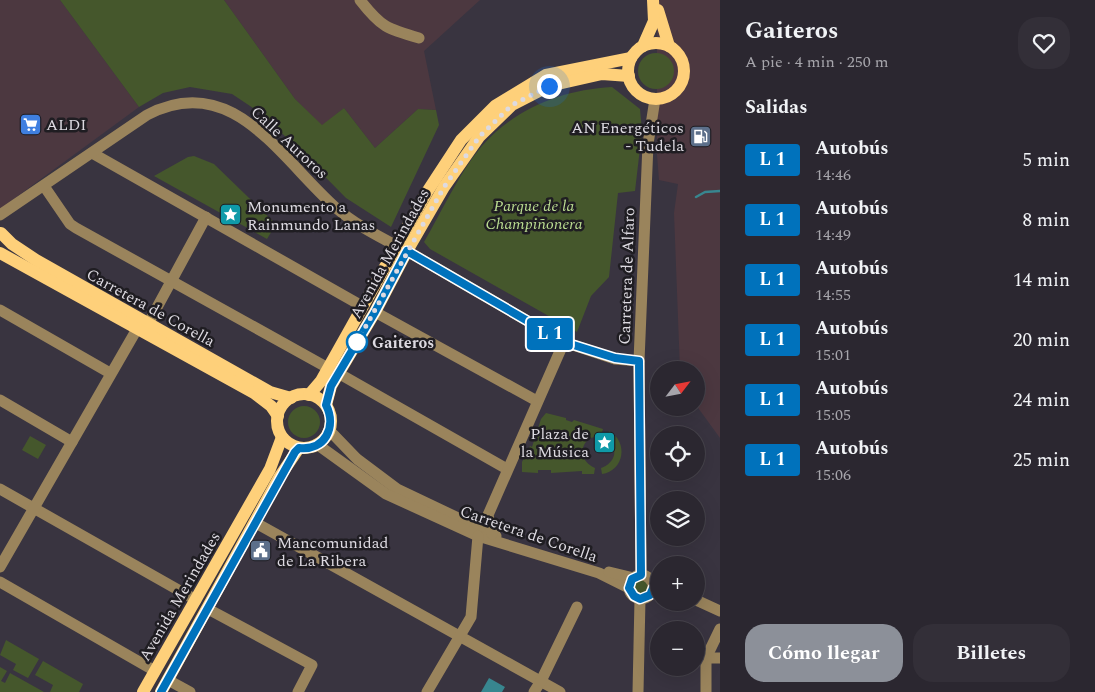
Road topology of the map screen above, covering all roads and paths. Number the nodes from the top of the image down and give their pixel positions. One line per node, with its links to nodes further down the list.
1 (360, 0): 3 (street)
2 (654, 0): 4 (main road); 5 (main road)
3 (419, 38)
4 (643, 46): 5 (main road); 6 (main road)
5 (669, 46): 8 (main road)
6 (631, 58): 7 (main road); 14 (main road, Avenida Merindades)
7 (629, 76): 8 (main road); 14 (main road, Avenida Merindades)
8 (655, 99): 22 (street, Carretera de Alfaro)
9 (92, 153): 10 (street, Calle Auroros); 12 (street); 14 (street, Calle Auroros)
10 (44, 186): 11 (street, Calle Auroros); 16 (street)
11 (0, 215)
12 (206, 217): 16 (street); 17 (street)
13 (0, 232): 20 (main road, Carretera de Corella)
14 (402, 248): 17 (main road, Avenida Merindades); 19 (main road, Avenida Merindades); 21 (street, Calle Auroros)
15 (0, 253): 20 (main road, Carretera de Corella)
16 (171, 280): 20 (street); 23 (street)
17 (362, 306): 23 (main road, Avenida Merindades)
18 (0, 310): 24 (street)
19 (375, 312): 23 (main road, Avenida Merindades); 28 (street)
20 (142, 326): 24 (street); 26 (main road, Carretera de Corella); 30 (main road, Carretera de Corella)
21 (564, 342): 22 (street, Calle Auroros); 28 (street)
22 (639, 361): 45 (street, Carretera de Alfaro)
23 (333, 371): 25 (main road, Avenida Merindades); 29 (main road, Avenida Merindades); 36 (street)
24 (110, 373): 33 (street)
25 (309, 395): 26 (main road); 29 (main road)
26 (291, 398): 30 (main road)
27 (0, 400): 33 (street)
28 (537, 402): 36 (street)
29 (326, 405): 31 (main road)
30 (278, 416): 32 (main road)
31 (330, 431): 34 (main road); 40 (street, Carretera de Corella)
32 (282, 436): 35 (main road); 50 (main road, Avenida Merindades)
33 (72, 442): 38 (street)
34 (318, 445): 35 (main road); 43 (street, Carretera de Corella)
35 (299, 448): 41 (main road, Avenida Merindades)
36 (507, 470): 39 (street)
37 (0, 489): 38 (street)
38 (34, 509): 44 (street); 50 (street)
39 (488, 515): 40 (street); 42 (street)
40 (461, 519): 42 (street, Carretera de Corella)
41 (256, 524): 53 (main road, Avenida Merindades); 56 (street)
42 (492, 534): 45 (street, Carretera de Corella)
43 (478, 536): 45 (street, Carretera de Corella); 56 (street)
44 (0, 567)
45 (635, 580): 46 (street); 49 (street)
46 (650, 580)
47 (0, 582): 59 (street)
48 (650, 595): 49 (street)
49 (640, 599): 69 (street)
50 (196, 600): 59 (main road, Avenida Merindades)
51 (705, 604): 54 (street)
52 (577, 607): 61 (street)
53 (208, 609): 60 (main road, Avenida Merindades); 65 (street)
54 (720, 611)
55 (720, 629): 57 (street)
56 (460, 635): 61 (street); 66 (street)
57 (706, 658): 58 (street); 70 (street)
58 (720, 658)
59 (155, 671): 62 (main road, Avenida Merindades)
60 (168, 680): 63 (main road, Avenida Merindades); 64 (street)
61 (541, 681): 67 (street); 68 (street)
62 (143, 692)
63 (161, 692)
64 (190, 692)
65 (298, 692)
66 (427, 692)
67 (534, 692)
68 (560, 692)
69 (638, 692)
70 (706, 692)

